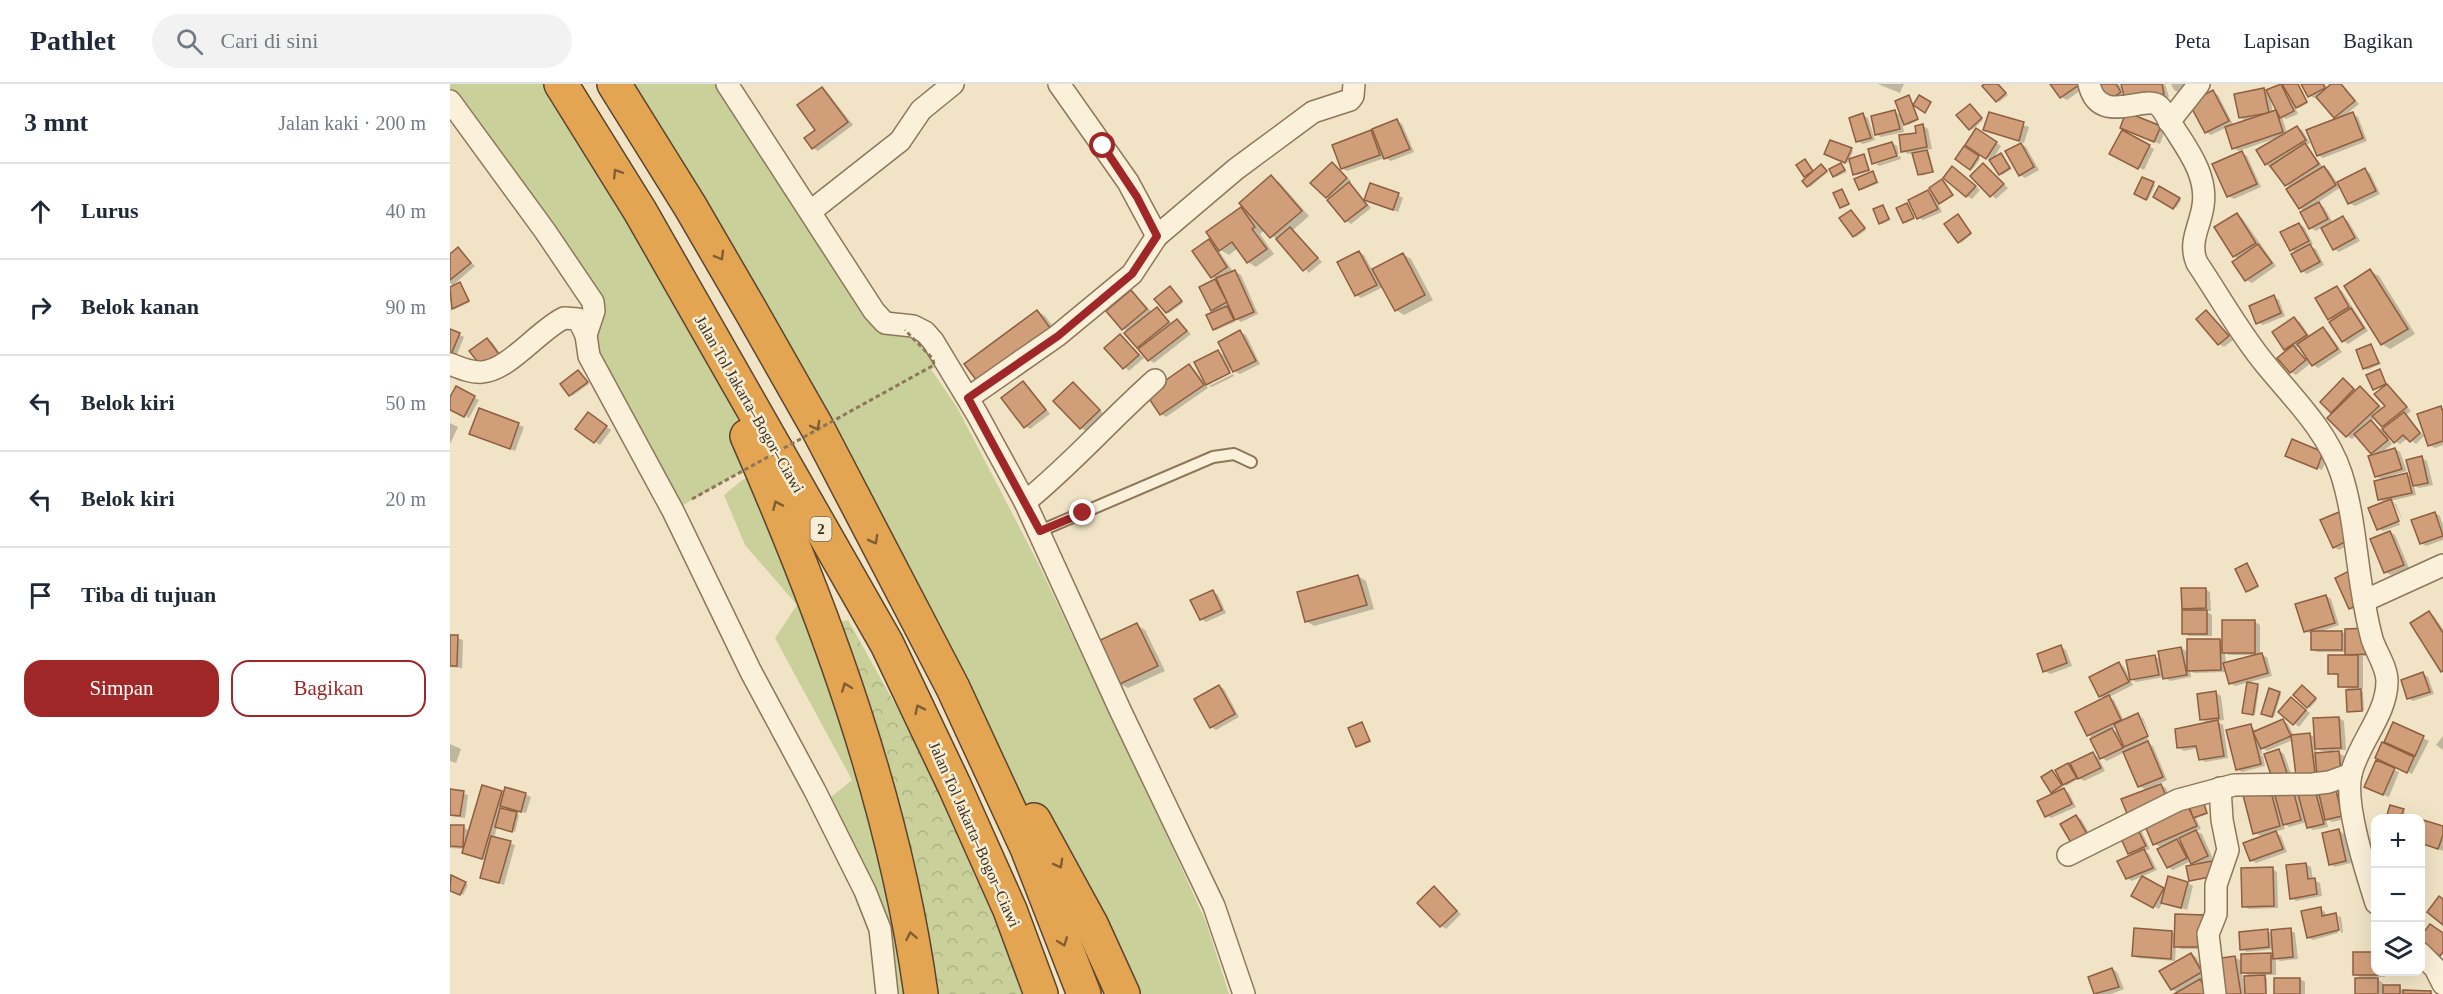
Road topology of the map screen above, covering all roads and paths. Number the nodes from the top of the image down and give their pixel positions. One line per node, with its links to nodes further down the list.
1 (561, 84): 11 (highway, Jalan Tol Jakarta–Bogor–Ciawi / 2, one-way to 1)
2 (614, 84): 25 (highway, one-way to 25)
3 (728, 84): 12 (street)
4 (953, 84): 12 (street)
5 (1059, 84): 13 (street)
6 (1354, 84): 13 (street)
7 (2089, 84): 10 (street)
8 (2199, 84): 10 (street)
9 (450, 101): 15 (street)
10 (2169, 122): 24 (street)
11 (640, 210): 33 (highway, one-way to 11); 34 (highway, Jalan Tol Jakarta–Bogor–Ciawi / 2, one-way to 11)
12 (811, 212): 18 (street)
13 (1157, 236): 18 (street)
14 (905, 330): 20 (path, bridge)
15 (586, 335): 16 (street); 32 (street)
16 (450, 364)
17 (1155, 380): 21 (street)
18 (968, 398): 21 (street)
19 (1251, 462): 22 (lane)
20 (692, 499)
21 (1025, 502): 22 (street)
22 (1040, 531): 37 (street)
23 (2443, 565): 24 (street)
24 (2364, 601): 26 (street)
25 (953, 688): 35 (highway, one-way to 35); 36 (highway, one-way to 36)
26 (2351, 774): 27 (street); 29 (street)
27 (2220, 788): 28 (street); 38 (street)
28 (2068, 855)
29 (2371, 883)
30 (2425, 957): 31 (street)
31 (2443, 984)
32 (887, 994)
33 (921, 994)
34 (1041, 994)
35 (1083, 994)
36 (1123, 994)
37 (1244, 994)
38 (2215, 994)

